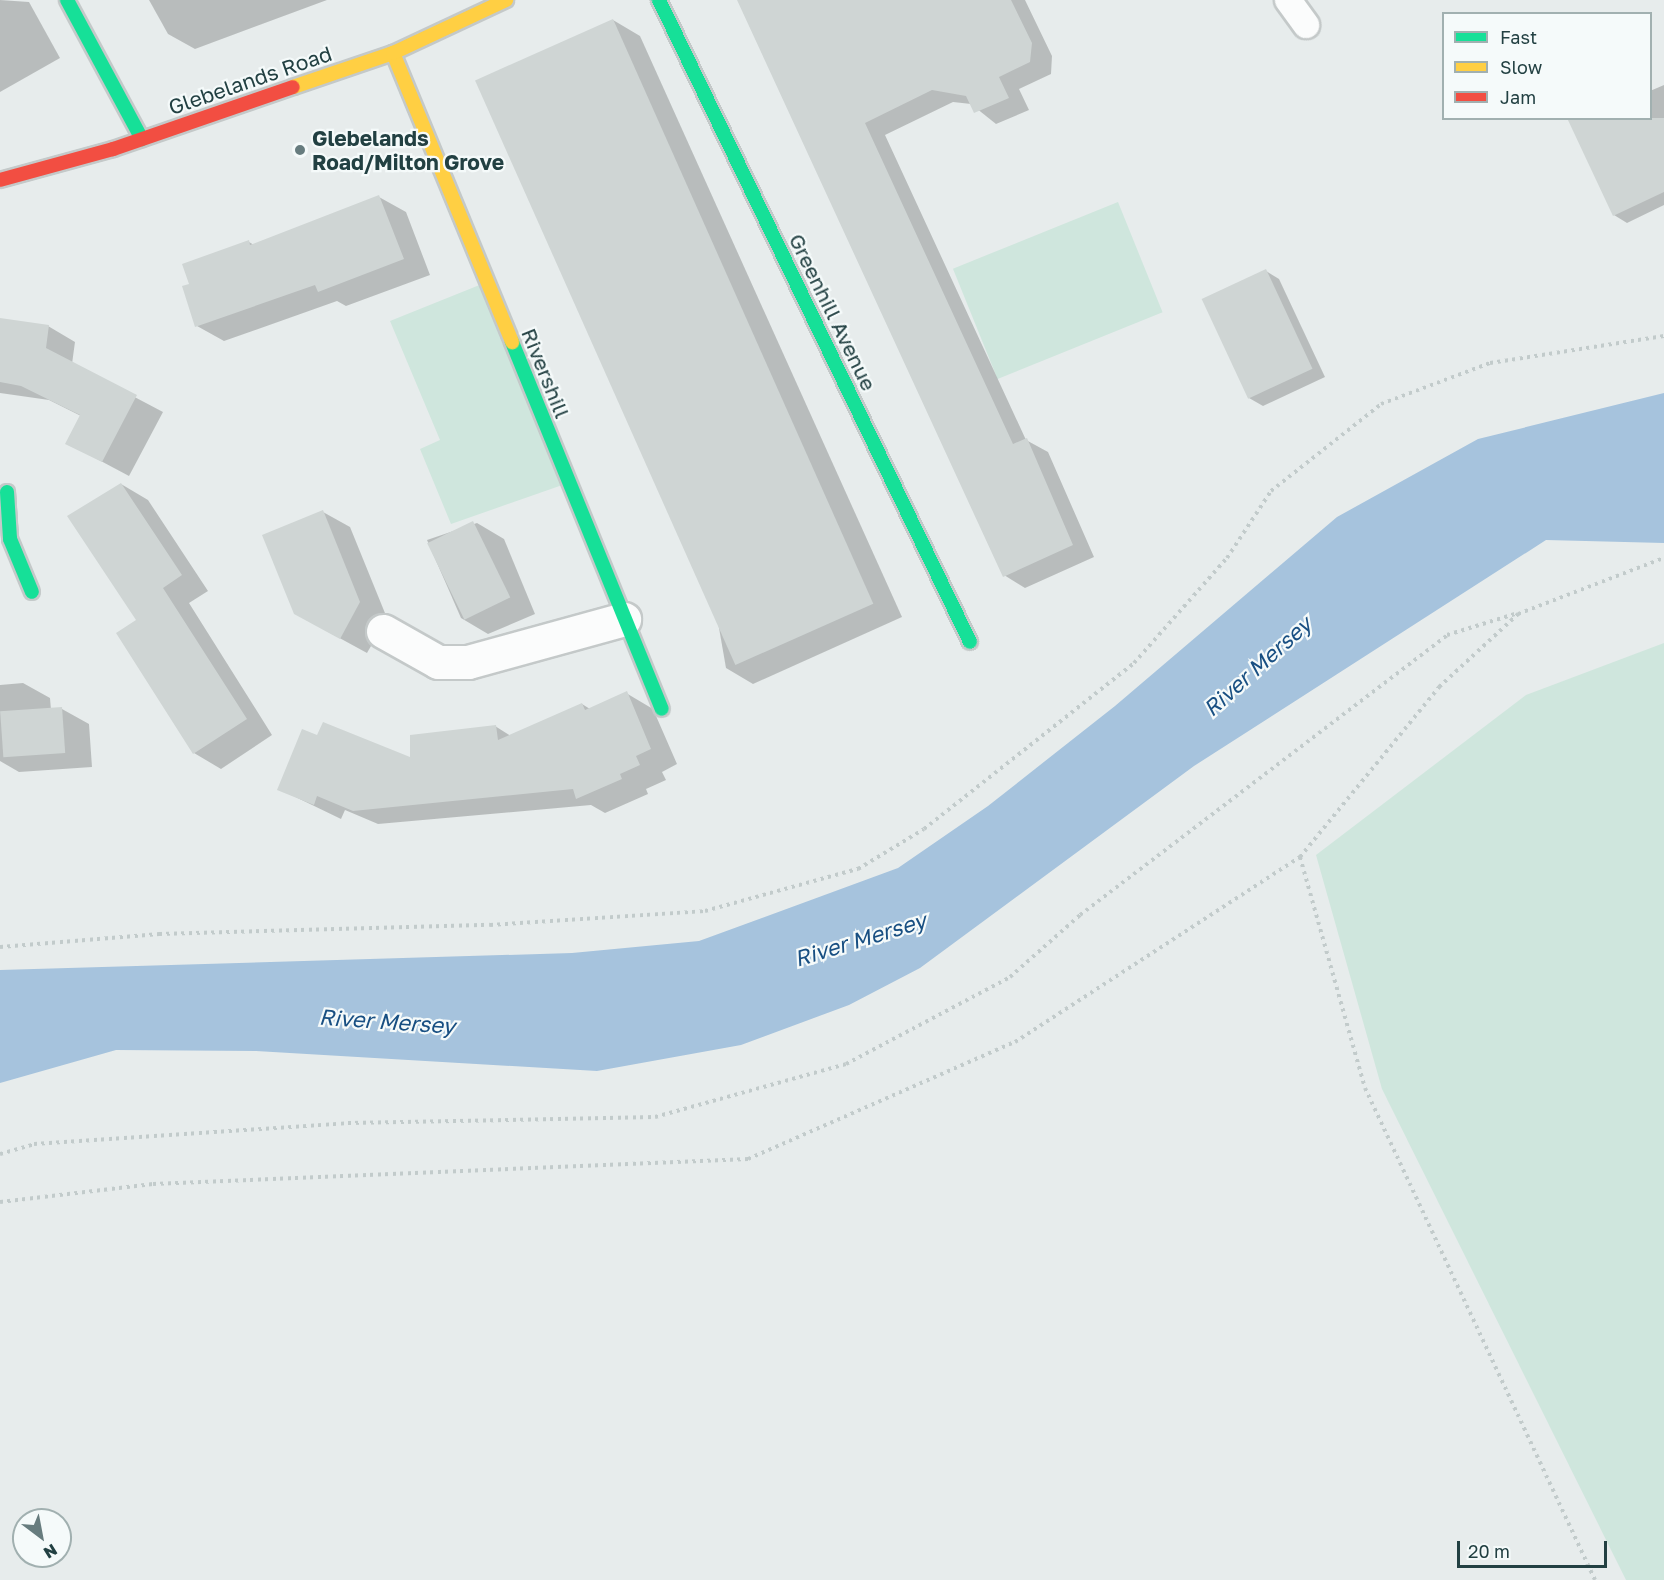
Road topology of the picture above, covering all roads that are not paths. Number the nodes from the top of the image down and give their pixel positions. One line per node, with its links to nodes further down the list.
1 (68, 0): 7 (street)
2 (506, 0): 6 (street, Glebelands Road)
3 (659, 0): 14 (street, Greenhill Avenue)
4 (1288, 0): 5 (lane)
5 (1306, 25)
6 (393, 53): 7 (street, Glebelands Road); 12 (street, Rivershill)
7 (142, 139): 8 (street, Glebelands Road)
8 (0, 180)
9 (7, 492): 10 (street)
10 (5, 539): 11 (street)
11 (32, 592)
12 (624, 619): 13 (street); 15 (street, Rivershill)
13 (383, 631)
14 (970, 642)
15 (662, 709)

